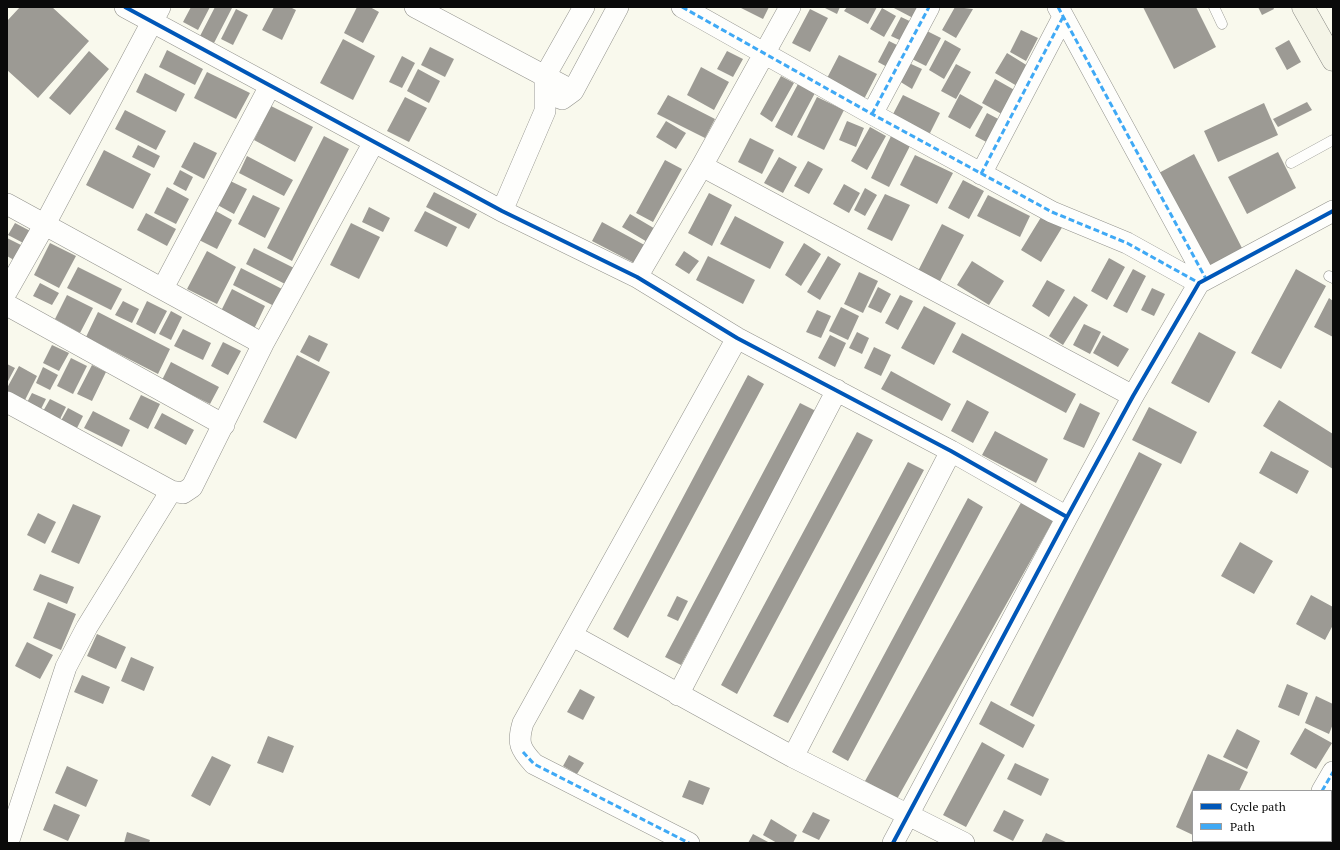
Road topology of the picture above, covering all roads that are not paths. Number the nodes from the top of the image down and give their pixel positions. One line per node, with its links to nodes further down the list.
1 (125, 7): 11 (street)
2 (416, 7): 15 (street)
3 (584, 7): 15 (street)
4 (618, 7): 17 (street)
5 (682, 7): 13 (street)
6 (790, 7): 13 (street)
7 (929, 7): 19 (street)
8 (1214, 7): 12 (lane)
9 (1303, 7): 14 (street)
10 (1061, 12): 24 (street); 30 (street)
11 (156, 14): 16 (street); 28 (street)
12 (1222, 24)
13 (764, 53): 19 (street); 23 (street)
14 (1333, 60)
15 (545, 76): 17 (street); 18 (street)
16 (270, 86): 21 (street); 31 (street)
17 (573, 91): 18 (street)
18 (545, 111): 26 (street)
19 (872, 114): 24 (street)
20 (1333, 140): 22 (lane)
21 (374, 142): 26 (street); 35 (street)
22 (1292, 163)
23 (702, 166): 29 (street); 37 (street)
24 (981, 174): 30 (street)
25 (7, 204): 28 (street)
26 (502, 211): 29 (street)
27 (1333, 211): 30 (street)
28 (45, 224): 31 (street); 32 (street)
29 (637, 277): 34 (street)
30 (1202, 281): 37 (street)
31 (163, 288): 35 (street)
32 (7, 291)
33 (7, 305): 39 (street)
34 (737, 338): 36 (street); 43 (street)
35 (263, 344): 39 (street)
36 (837, 390): 40 (street); 44 (street)
37 (1133, 396): 42 (street)
38 (7, 402): 41 (street)
39 (224, 424): 41 (street)
40 (950, 451): 42 (street); 45 (street)
41 (171, 491): 49 (street)
42 (1067, 517): 48 (street)
43 (573, 636): 44 (street); 50 (street)
44 (678, 695): 45 (street)
45 (793, 757): 48 (street)
46 (1333, 772): 47 (street)
47 (1323, 790)
48 (909, 815): 51 (street); 52 (street)
49 (8, 843)
50 (689, 843)
51 (894, 843)
52 (964, 843)

